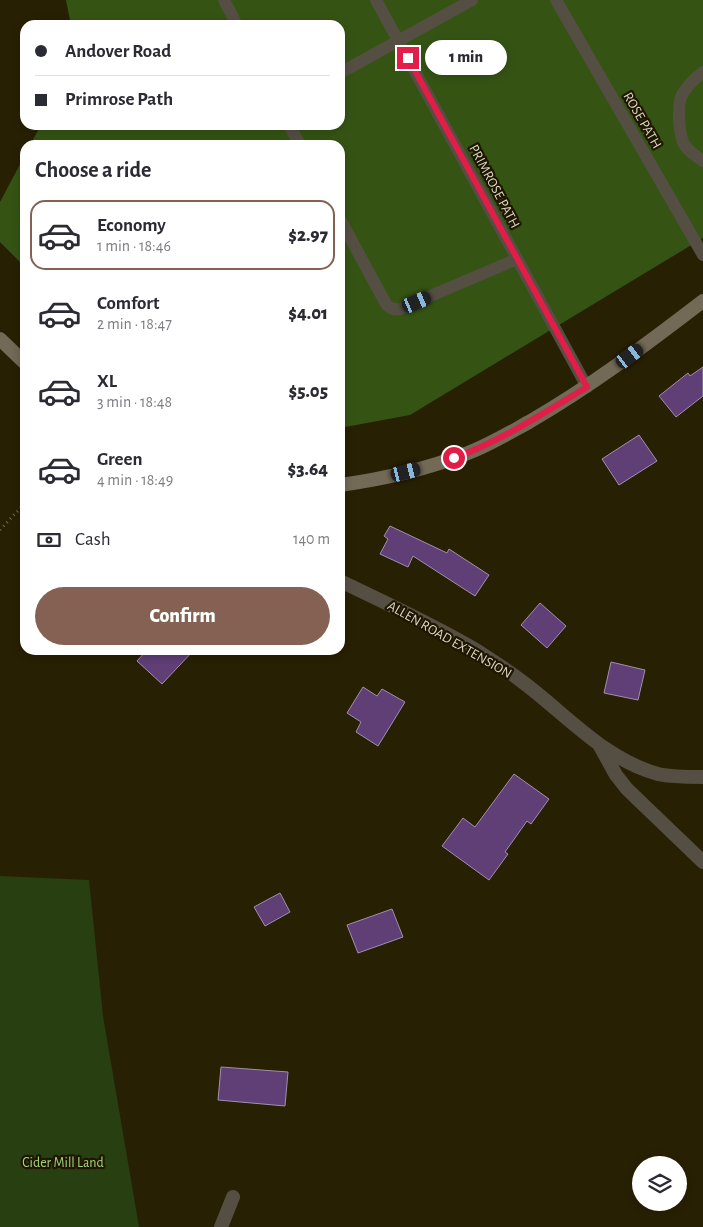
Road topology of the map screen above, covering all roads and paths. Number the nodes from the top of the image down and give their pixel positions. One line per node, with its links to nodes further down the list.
1 (224, 0): 5 (lane)
2 (376, 0): 6 (lane, PRIMROSE PATH)
3 (472, 0): 6 (lane)
4 (556, 0): 11 (lane, ROSE PATH)
5 (234, 20)
6 (399, 41): 7 (lane); 12 (lane, PRIMROSE PATH)
7 (345, 71)
8 (703, 72): 9 (lane)
9 (703, 160)
10 (345, 228): 12 (lane)
11 (703, 255)
12 (517, 259): 16 (lane, PRIMROSE PATH)
13 (703, 301): 16 (main road)
14 (0, 339): 15 (main road)
15 (20, 358)
16 (587, 387): 17 (main road)
17 (345, 484)
18 (20, 508): 19 (path)
19 (0, 530)
20 (345, 583): 21 (street, ALLEN ROAD EXTENSION)
21 (599, 745): 22 (street, ALLEN ROAD EXTENSION); 23 (street, ALLEN ROAD EXTENSION)
22 (703, 777)
23 (703, 862)
24 (232, 1197): 25 (street)
25 (221, 1227)

